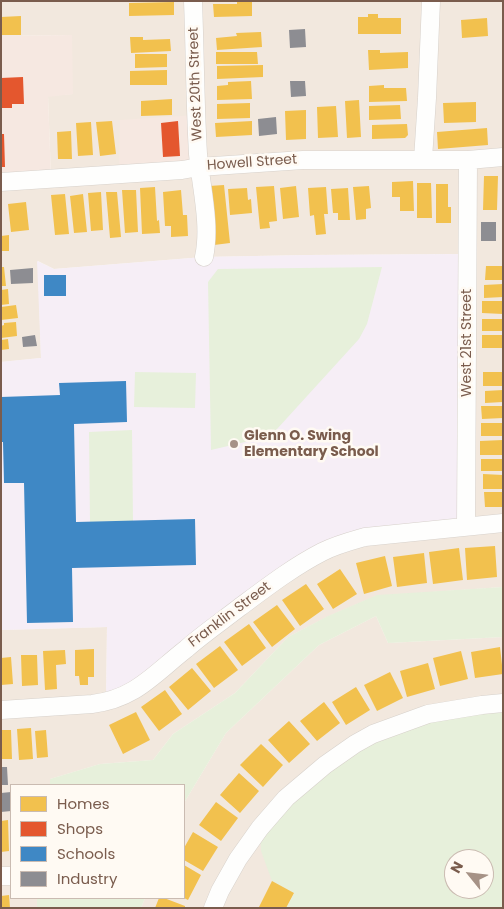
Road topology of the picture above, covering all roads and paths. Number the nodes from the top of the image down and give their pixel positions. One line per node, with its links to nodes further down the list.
1 (193, 1): 6 (street, West 20th Street)
2 (432, 1): 4 (street)
3 (503, 158): 5 (street, Howell Street)
4 (422, 159): 5 (street, Howell Street); 6 (street, Howell Street)
5 (468, 160): 10 (street, West 21st Street)
6 (200, 167): 7 (street, Howell Street); 8 (street, West 20th Street)
7 (1, 182)
8 (204, 257)
9 (503, 523): 10 (street, Franklin Street)
10 (466, 526): 12 (street, Franklin Street)
11 (503, 703): 13 (street)
12 (1, 710)
13 (213, 908)

